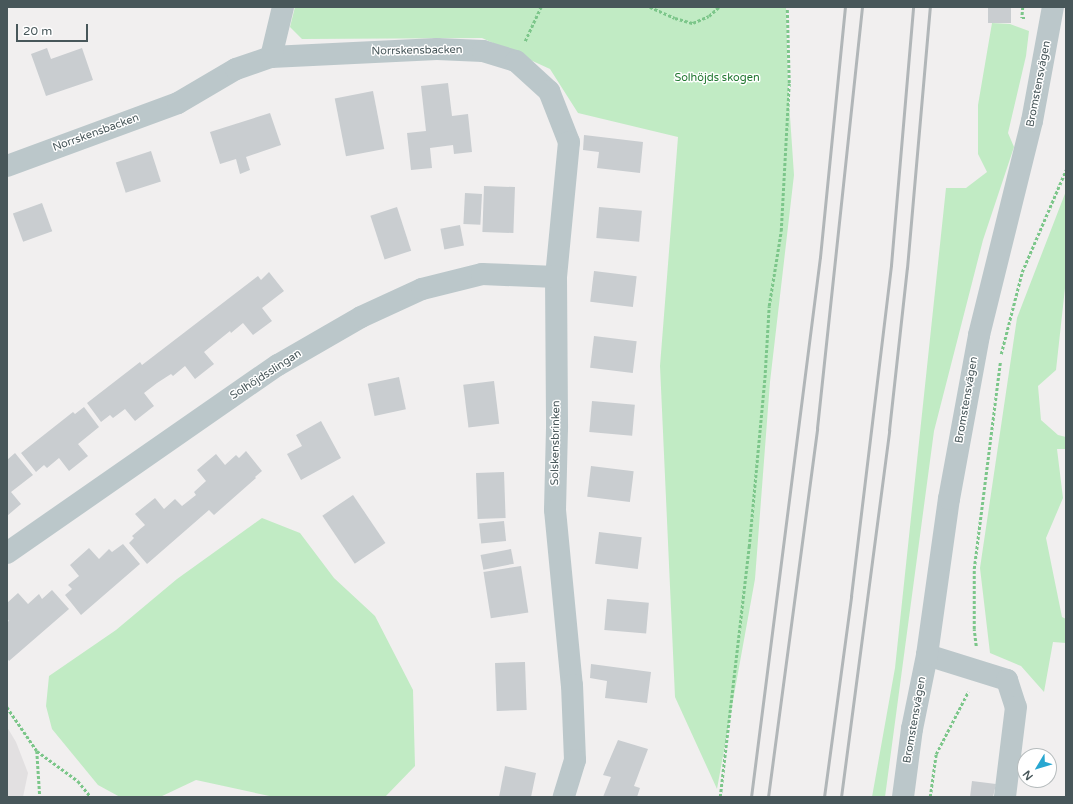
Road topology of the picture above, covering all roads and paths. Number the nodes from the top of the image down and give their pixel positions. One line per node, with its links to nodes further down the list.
1 (283, 7): 9 (street)
2 (541, 7): 10 (path)
3 (650, 7): 4 (path)
4 (720, 7)
5 (787, 7): 23 (path)
6 (1023, 7): 8 (path)
7 (1053, 7): 16 (street, Bromstensvägen)
8 (1030, 19)
9 (271, 57): 10 (street, Norrskensbacken); 12 (street, Norrskensbacken)
10 (516, 61): 11 (street, Norrskensbacken)
11 (549, 91): 14 (street, Solskensbrinken)
12 (7, 166)
13 (1066, 170): 17 (path)
14 (556, 277): 15 (street, Solhöjdsslingan); 22 (street, Solskensbrinken)
15 (7, 553)
16 (927, 655): 17 (street); 24 (street, Bromstensvägen)
17 (979, 670): 25 (path); 26 (street)
18 (7, 707): 19 (path)
19 (37, 751): 20 (path); 21 (path)
20 (40, 797)
21 (91, 797)
22 (564, 797)
23 (720, 797)
24 (903, 797)
25 (930, 797)
26 (1005, 797)

